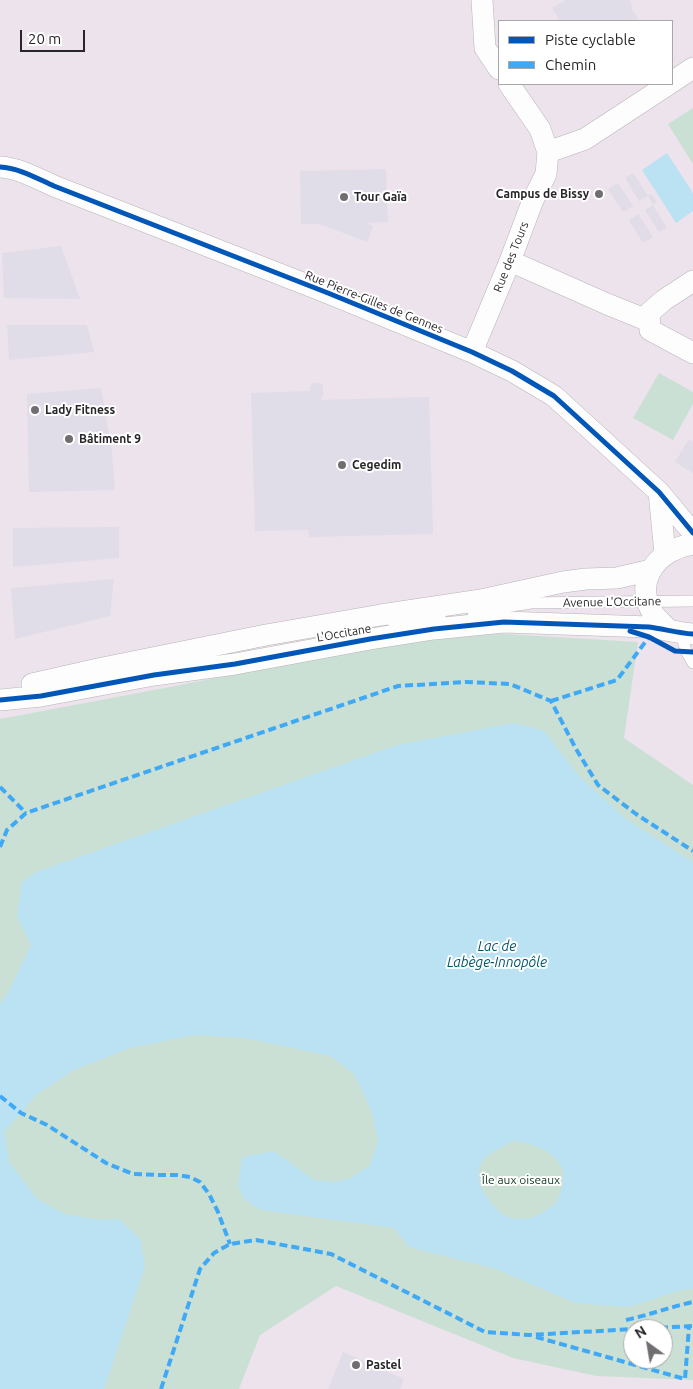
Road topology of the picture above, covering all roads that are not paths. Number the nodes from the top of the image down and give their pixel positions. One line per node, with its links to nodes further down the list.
1 (482, 0): 2 (street)
2 (498, 68)
3 (693, 68): 4 (street)
4 (673, 81)
5 (510, 85): 7 (street, Rue des Tours)
6 (667, 85): 7 (street)
7 (548, 152): 9 (street, Rue des Tours)
8 (0, 167): 12 (street, Rue Pierre-Gilles de Gennes)
9 (510, 262): 11 (street); 12 (street, Rue des Tours)
10 (693, 281): 11 (street)
11 (649, 321): 13 (street)
12 (472, 352): 14 (street, Rue Pierre-Gilles de Gennes)
13 (693, 353)
14 (659, 492): 15 (street, Rue Pierre-Gilles de Gennes); 17 (street)
15 (693, 533)
16 (693, 544): 17 (street)
17 (665, 554): 18 (street)
18 (651, 570): 19 (street, L'Occitane); 20 (street)
19 (481, 600): 22 (lane, L'Occitane); 26 (street, L'Occitane)
20 (648, 601): 21 (lane, Avenue L'Occitane); 22 (lane, Avenue L'Occitane); 23 (street)
21 (693, 601)
22 (531, 604): 25 (lane, L'Occitane)
23 (681, 632): 24 (lane); 25 (street, L'Occitane)
24 (693, 663)
25 (182, 671): 27 (street, L'Occitane)
26 (0, 692)
27 (0, 700)

